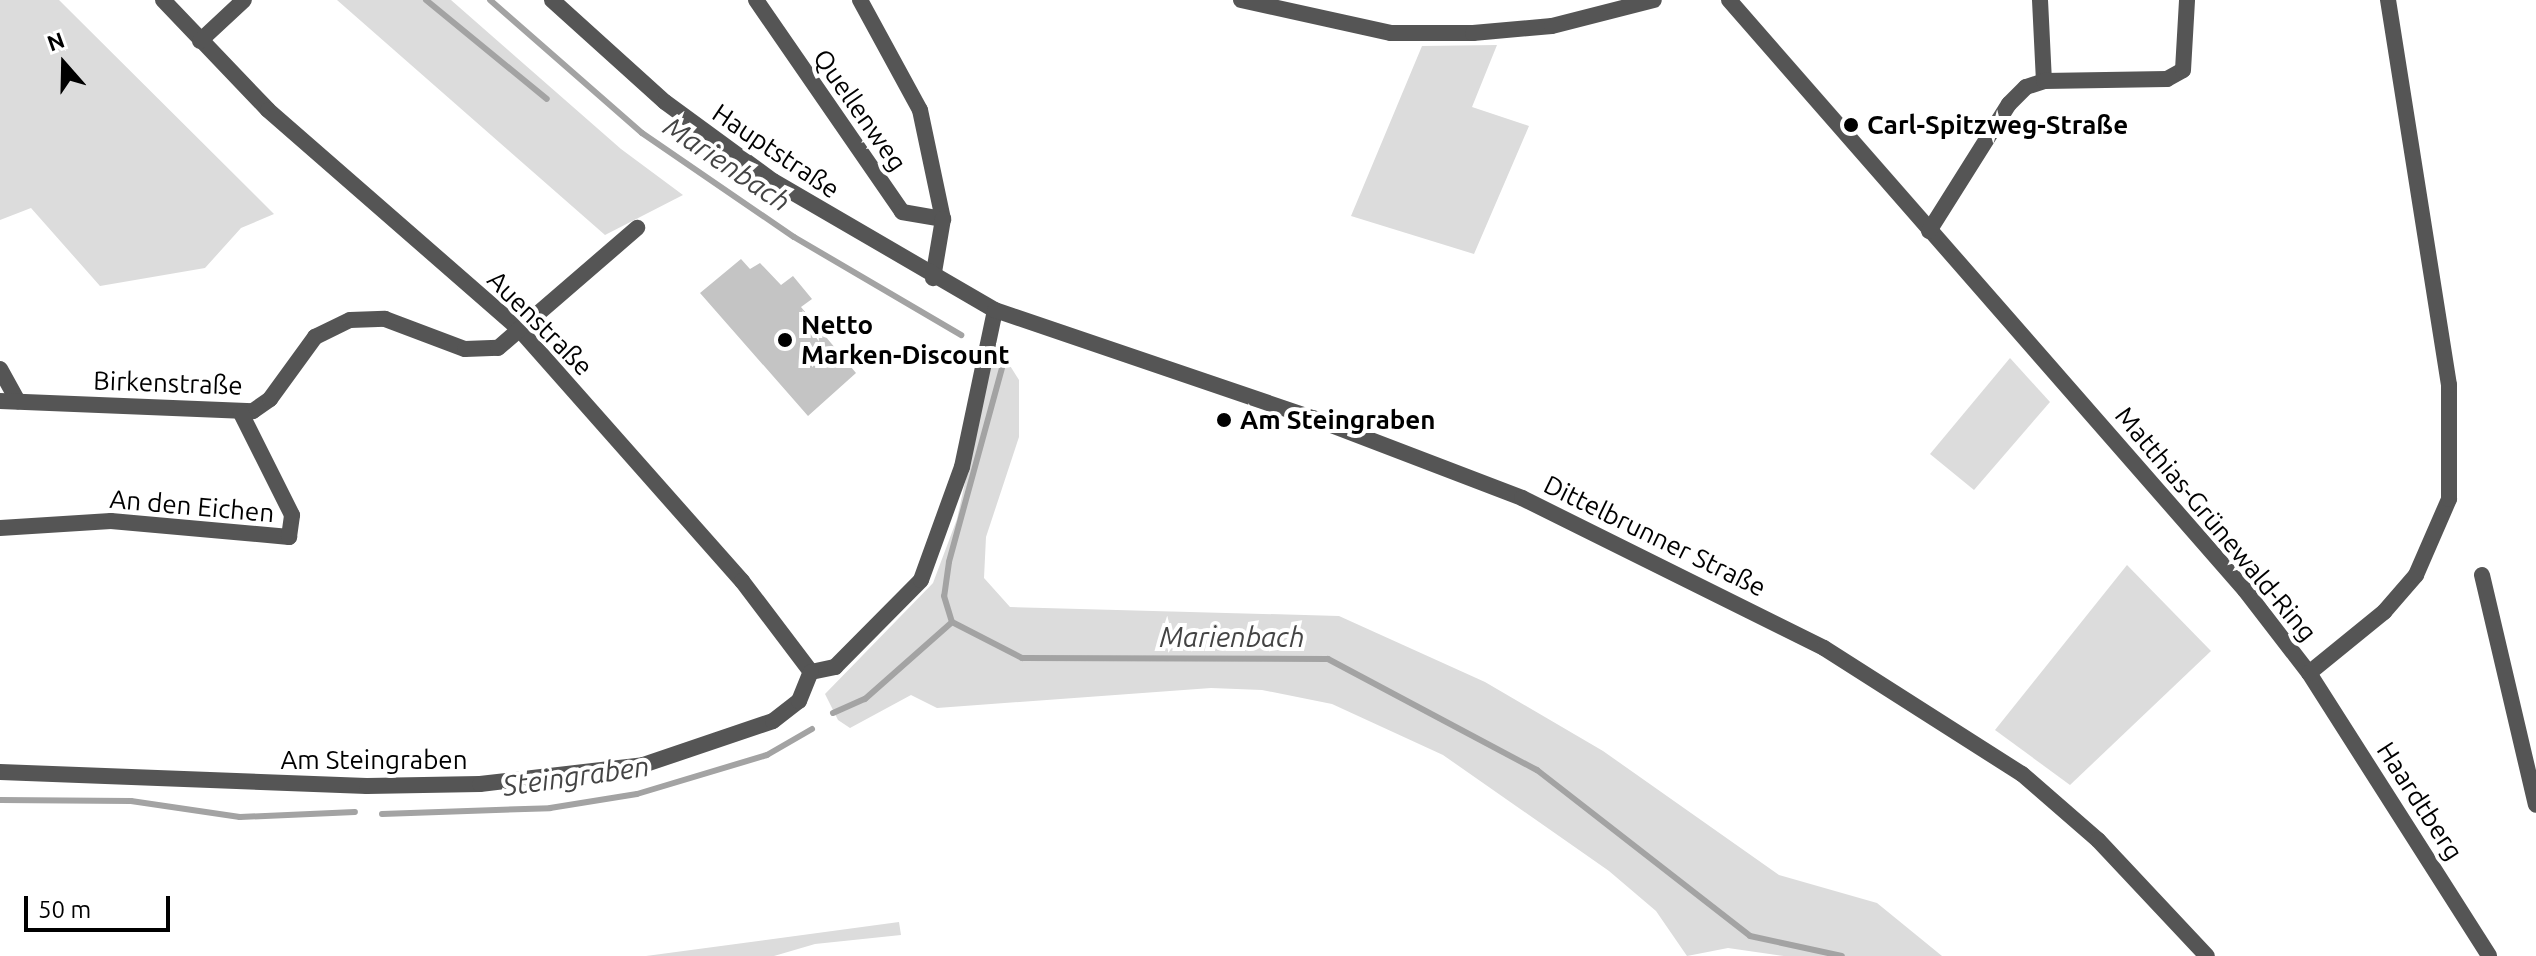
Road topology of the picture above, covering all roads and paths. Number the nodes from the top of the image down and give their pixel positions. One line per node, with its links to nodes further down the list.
1 (163, 0): 12 (street, Auenstraße)
2 (244, 0): 12 (street)
3 (552, 0): 17 (street, Hauptstraße)
4 (756, 0): 14 (street, Quellenweg)
5 (860, 0): 14 (street)
6 (1241, 0): 7 (street)
7 (1654, 0)
8 (1729, 0): 16 (street, Matthias-Grünewald-Ring)
9 (2040, 0): 13 (street)
10 (2187, 0): 13 (street)
11 (2388, 0): 27 (street, Matthias-Grünewald-Ring)
12 (200, 41): 19 (street, Auenstraße)
13 (2044, 81): 16 (street)
14 (943, 219): 17 (street)
15 (637, 228): 19 (street, Birkenstraße)
16 (1929, 231): 27 (street, Matthias-Grünewald-Ring)
17 (933, 278): 18 (street, Hauptstraße)
18 (995, 310): 26 (street); 30 (street, Dittelbrunner Straße)
19 (519, 329): 23 (street, Birkenstraße); 26 (street, Auenstraße)
20 (0, 369): 22 (street)
21 (0, 401): 22 (street, Birkenstraße)
22 (18, 401): 23 (street, Birkenstraße)
23 (241, 413): 24 (street, An den Eichen)
24 (0, 528)
25 (2482, 575): 29 (street)
26 (811, 672): 28 (street, Am Steingraben)
27 (2309, 673): 31 (street, Haardtberg)
28 (0, 772)
29 (2536, 805)
30 (2207, 956)
31 (2489, 956)

